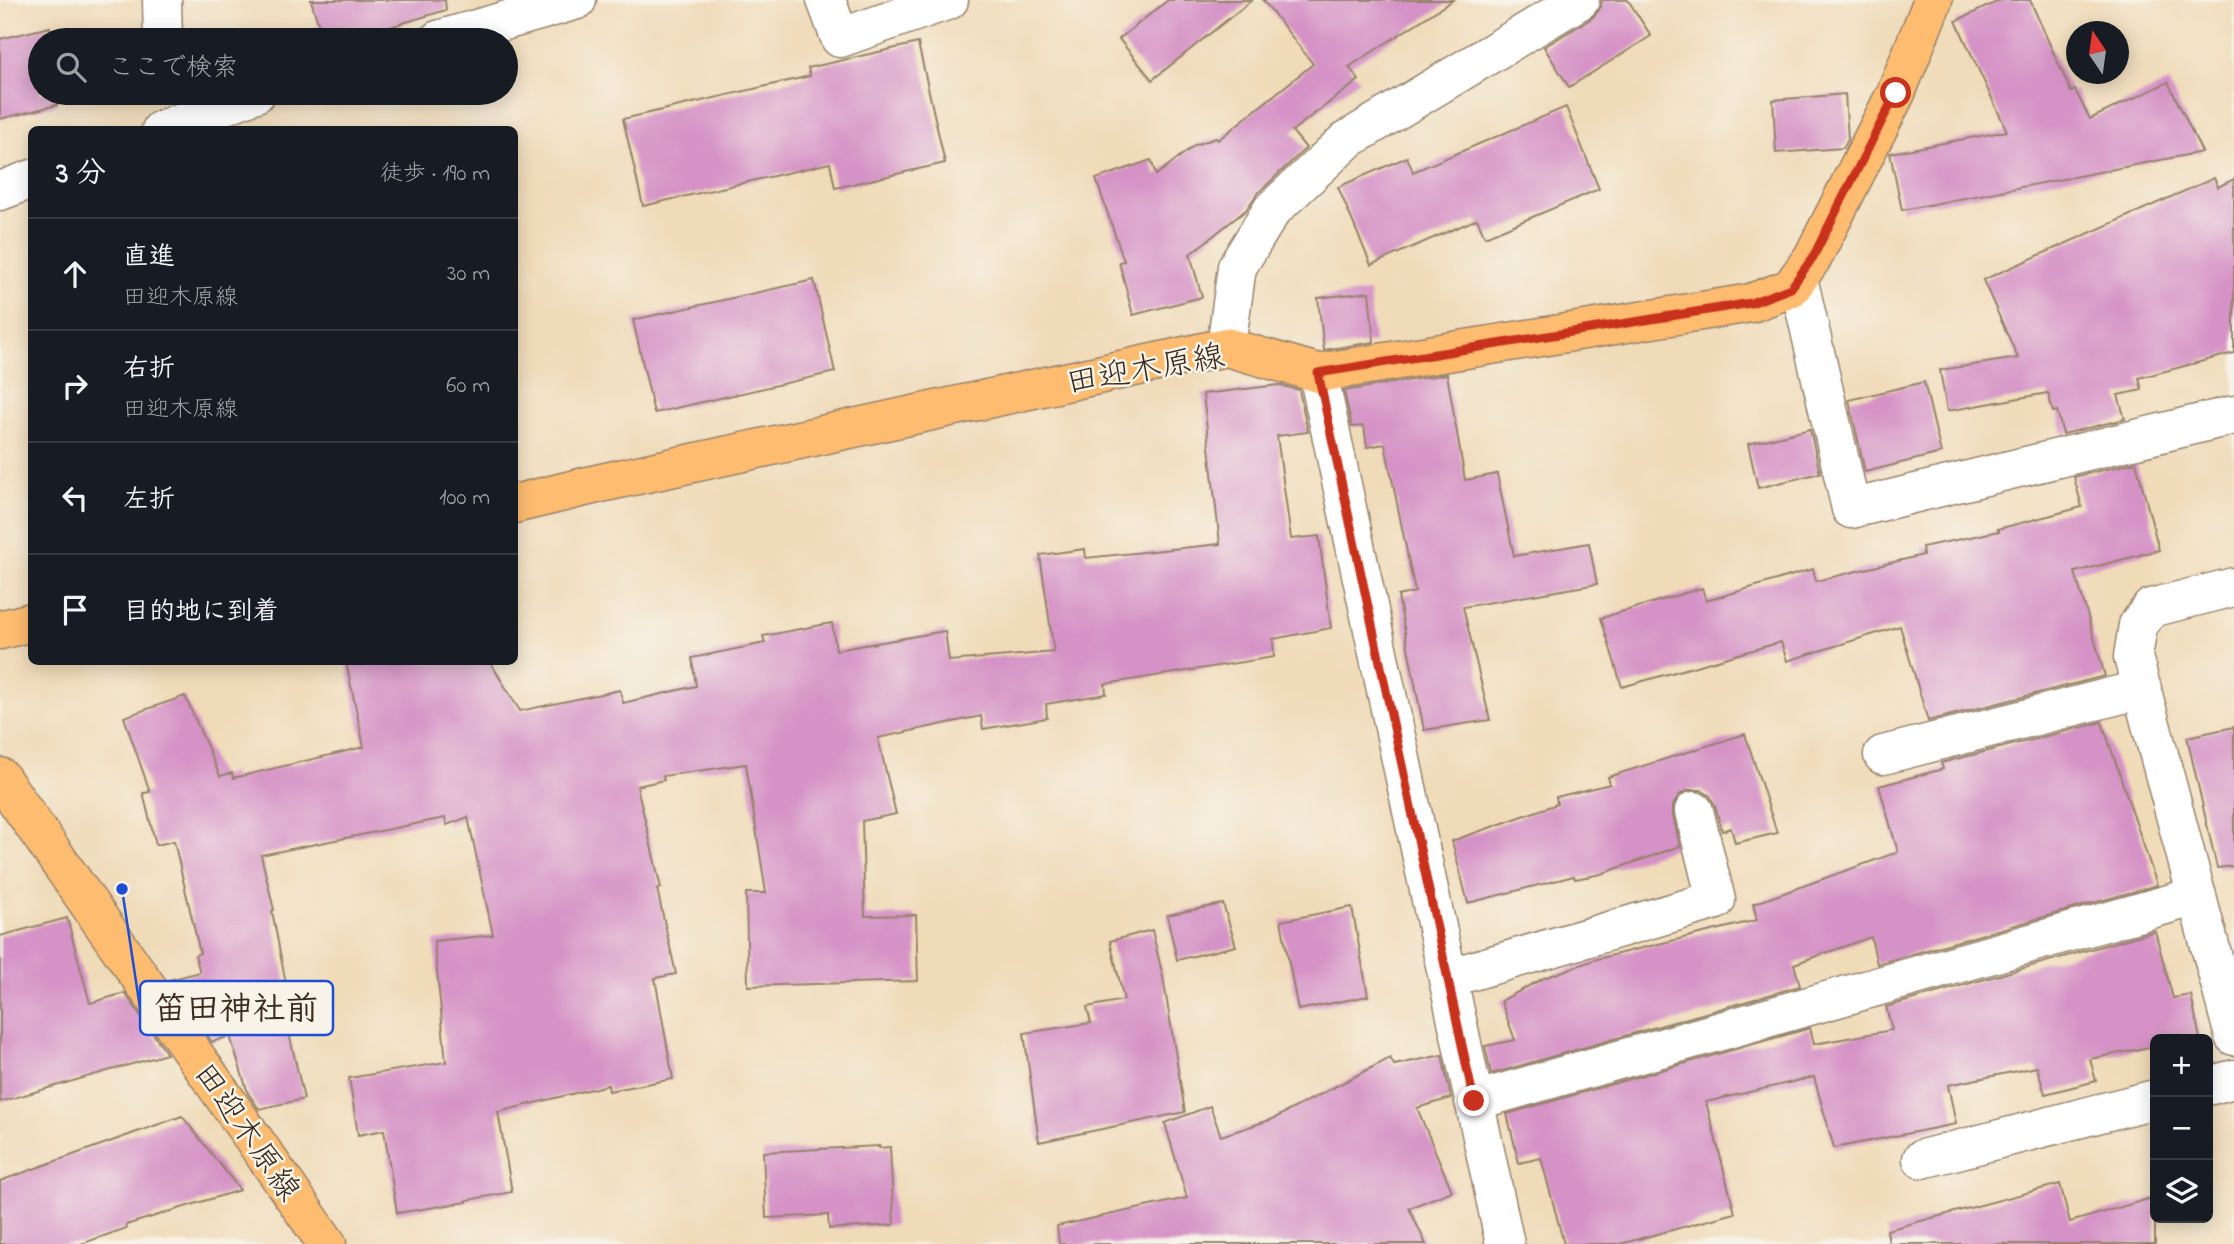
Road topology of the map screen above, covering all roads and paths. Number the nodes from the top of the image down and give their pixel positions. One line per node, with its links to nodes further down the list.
1 (162, 0): 7 (street)
2 (577, 0): 8 (street)
3 (826, 0): 4 (street)
4 (949, 0)
5 (1580, 0): 14 (street)
6 (1931, 0): 13 (main road, 田迎木原線)
7 (163, 28)
8 (480, 28)
9 (210, 105): 10 (street)
10 (164, 117)
11 (28, 180): 12 (street)
12 (0, 191)
13 (1798, 278): 15 (main road, 田迎木原線); 16 (street)
14 (1226, 347): 15 (main road, 田迎木原線); 17 (main road, 田迎木原線)
15 (1318, 373): 26 (street)
16 (2234, 415)
17 (518, 504)
18 (2234, 587): 21 (street)
19 (28, 623): 20 (main road)
20 (0, 630)
21 (2142, 689): 22 (street); 25 (street)
22 (1882, 755)
23 (0, 777): 33 (main road, 田迎木原線)
24 (1694, 811): 26 (street)
25 (2197, 896): 27 (street); 31 (street)
26 (1448, 978): 31 (street)
27 (2234, 1036)
28 (2234, 1079): 29 (street)
29 (2213, 1085)
30 (2150, 1100): 32 (street)
31 (1474, 1101): 34 (street)
32 (1922, 1159)
33 (327, 1244)
34 (1505, 1244)

